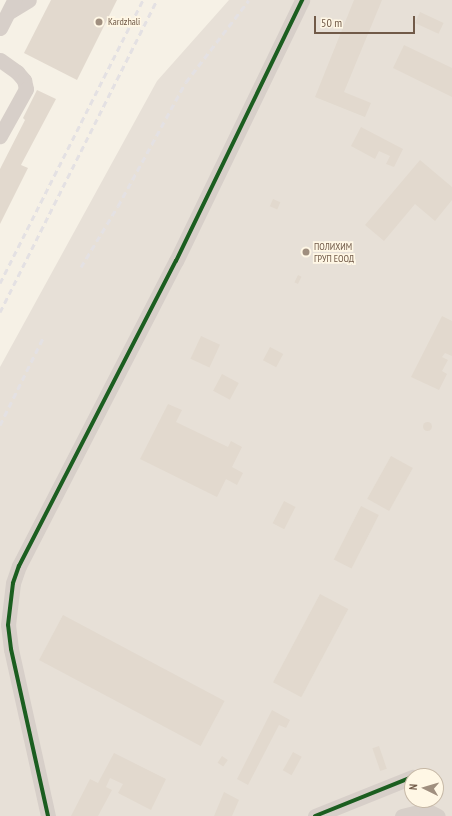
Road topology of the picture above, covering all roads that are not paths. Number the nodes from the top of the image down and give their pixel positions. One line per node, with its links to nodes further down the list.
1 (29, 0): 3 (street)
2 (302, 0): 8 (street)
3 (11, 6): 4 (street)
4 (0, 28)
5 (0, 60): 6 (street)
6 (0, 136)
7 (404, 780): 9 (street)
8 (48, 816)
9 (315, 816)
10 (402, 816): 11 (street)
11 (438, 816)

